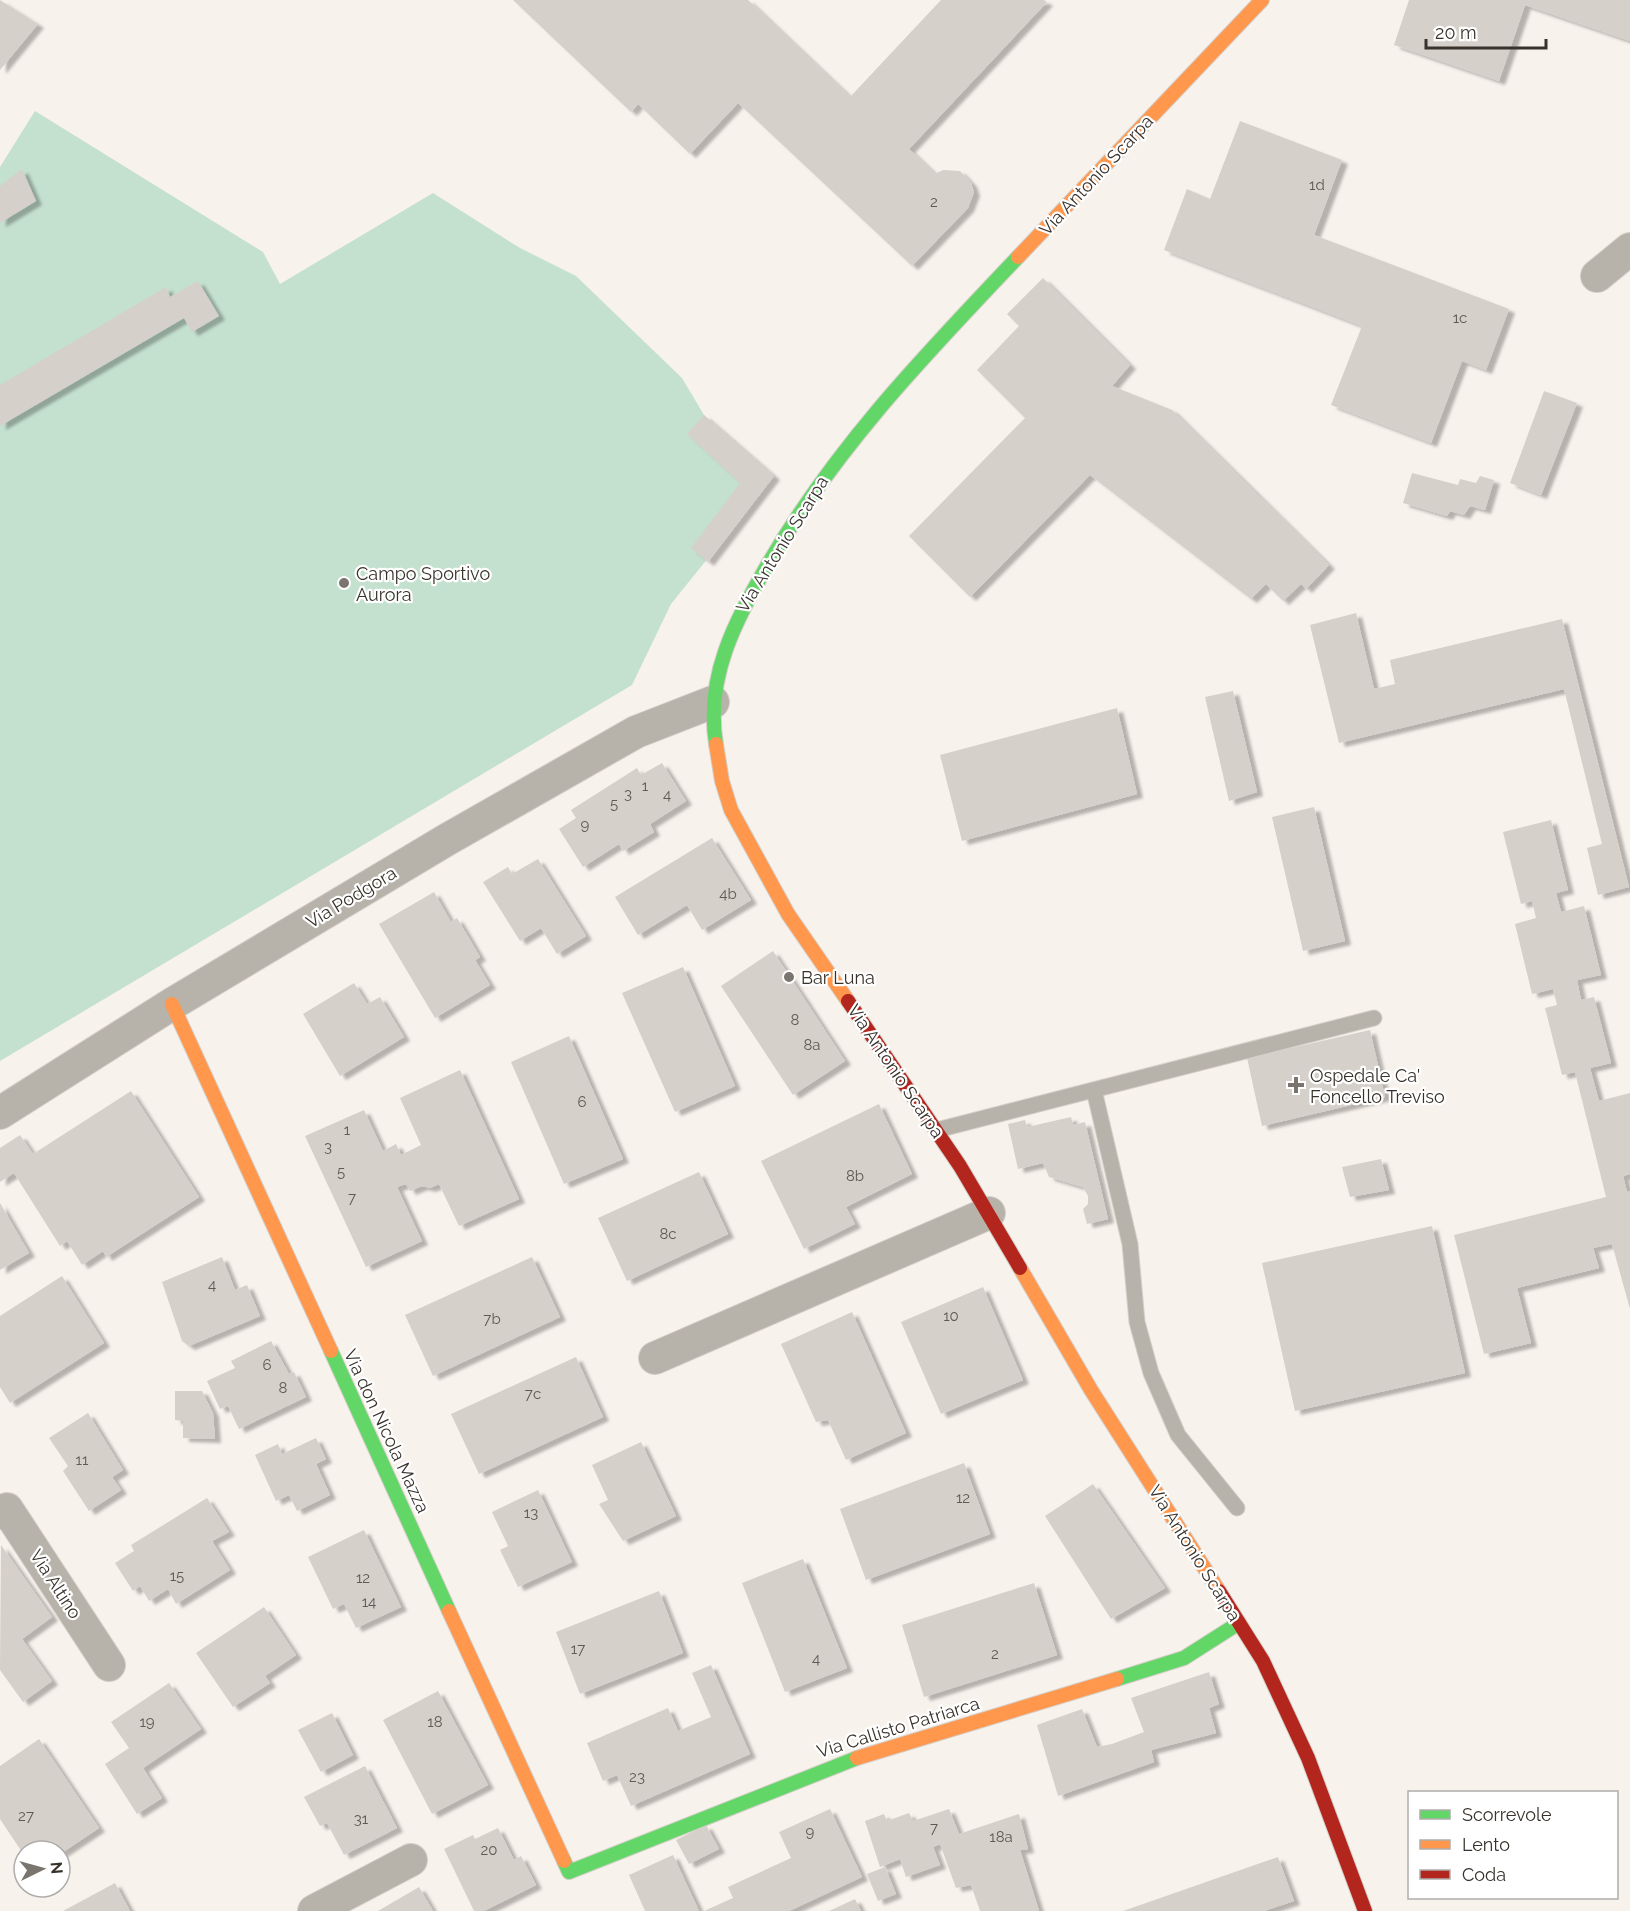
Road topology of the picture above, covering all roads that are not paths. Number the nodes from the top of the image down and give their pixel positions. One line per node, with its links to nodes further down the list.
1 (1262, 0): 4 (street, Via Antonio Scarpa)
2 (1630, 249): 3 (street)
3 (1597, 276)
4 (713, 702): 5 (street, Via Podgora); 9 (street, Via Antonio Scarpa)
5 (172, 1004): 8 (street, Via Podgora); 17 (street, Via don Nicola Mazza)
6 (1374, 1018): 7 (lane)
7 (1094, 1090): 9 (lane); 12 (lane)
8 (0, 1113)
9 (937, 1130): 10 (street, Via Antonio Scarpa)
10 (989, 1213): 11 (street); 14 (street, Via Antonio Scarpa)
11 (655, 1358)
12 (1237, 1508)
13 (0, 1513): 15 (street, Via Altino)
14 (1239, 1623): 17 (street, Via Callisto Patriarca); 19 (street, Via Antonio Scarpa)
15 (109, 1665)
16 (411, 1860): 18 (street)
17 (569, 1872)
18 (314, 1911)
19 (1365, 1911)

